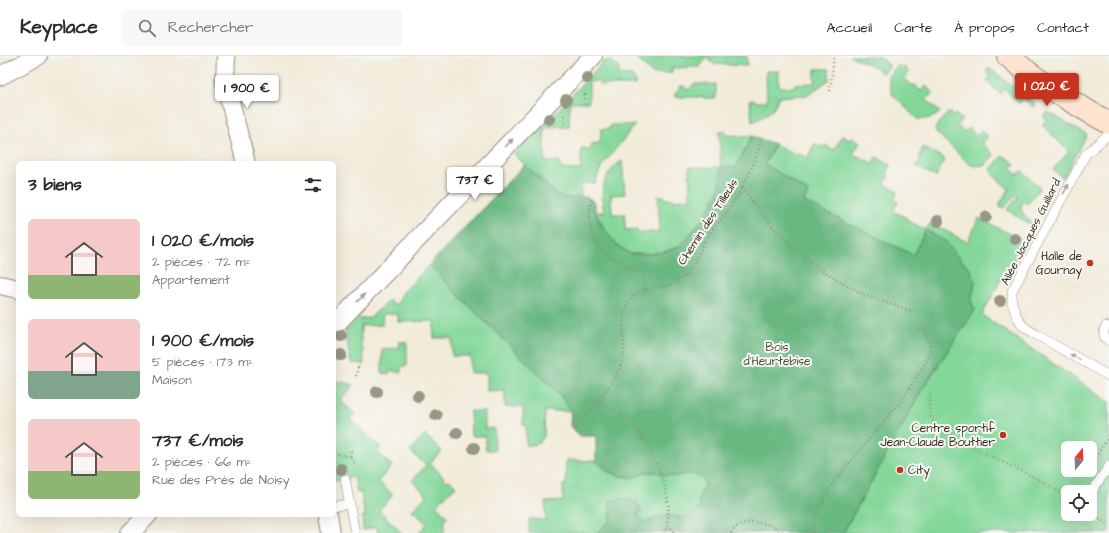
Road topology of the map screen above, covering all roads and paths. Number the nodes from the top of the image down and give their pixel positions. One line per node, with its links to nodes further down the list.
1 (38, 56): 6 (street)
2 (226, 56): 11 (street)
3 (593, 56): 18 (street, one-way to 3)
4 (834, 56): 7 (path)
5 (1008, 56): 8 (main road)
6 (0, 76)
7 (830, 91)
8 (1109, 124)
9 (1109, 134): 24 (lane, Allée Jacques Guillard, one-way to 9)
10 (762, 138): 12 (path, Chemin des Tilleuls)
11 (245, 161)
12 (742, 188): 16 (path, Chemin des Tilleuls); 17 (path)
13 (592, 200): 16 (path)
14 (0, 285): 15 (street)
15 (16, 289)
16 (646, 290): 26 (path, Chemin des Tilleuls)
17 (911, 311)
18 (336, 324)
19 (919, 326): 52 (path)
20 (1106, 326): 21 (lane)
21 (1109, 341)
22 (359, 364): 23 (path)
23 (356, 376)
24 (1109, 376)
25 (931, 393): 28 (path)
26 (596, 403): 27 (path, Chemin des Tilleuls); 43 (path)
27 (574, 431)
28 (951, 437): 29 (path); 37 (path)
29 (946, 446)
30 (350, 451): 32 (path)
31 (336, 454): 32 (path)
32 (350, 457): 33 (path)
33 (355, 463)
34 (1109, 466): 36 (lane)
35 (345, 479): 38 (lane)
36 (1096, 485)
37 (1061, 493)
38 (350, 504): 39 (lane); 47 (lane)
39 (336, 506)
40 (146, 517): 45 (street)
41 (328, 517): 46 (street)
42 (1097, 517): 44 (path)
43 (668, 524): 48 (path); 49 (path)
44 (1109, 526)
45 (130, 533)
46 (331, 533)
47 (355, 533)
48 (665, 533)
49 (675, 533)
50 (731, 533): 51 (path)
51 (784, 533)
52 (812, 533)

